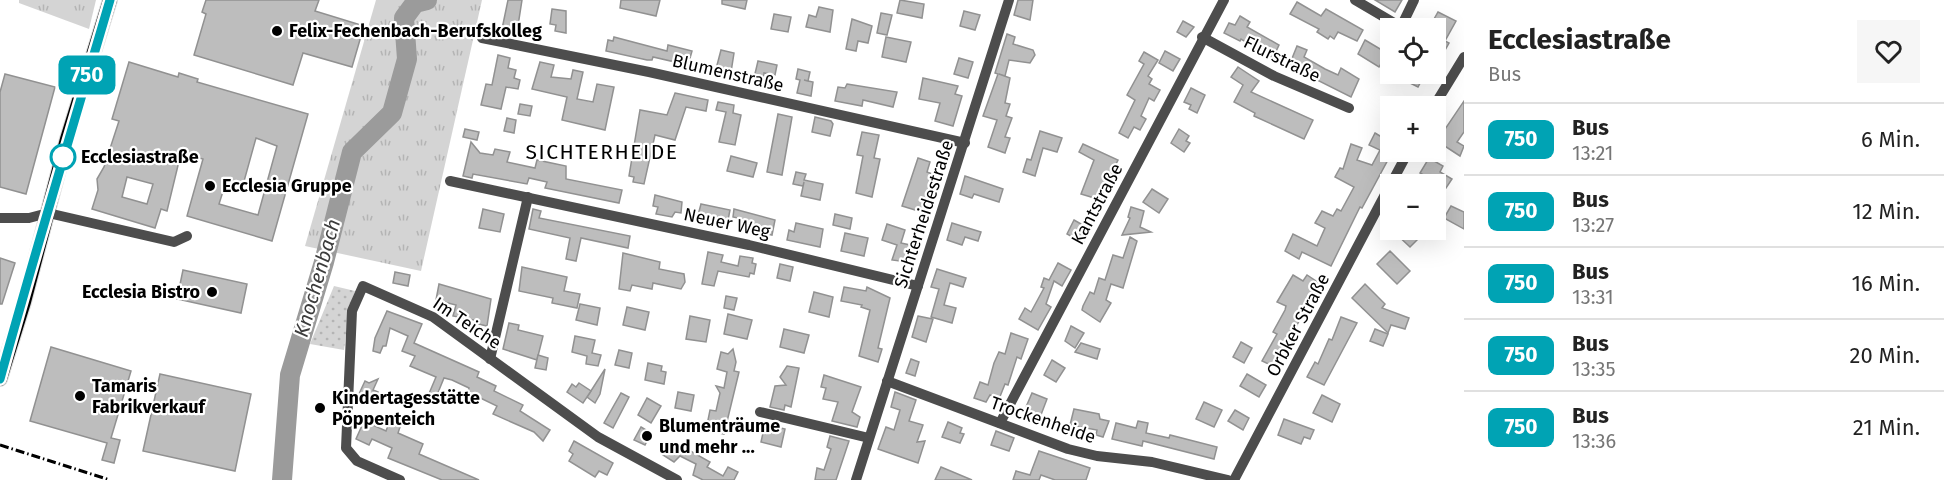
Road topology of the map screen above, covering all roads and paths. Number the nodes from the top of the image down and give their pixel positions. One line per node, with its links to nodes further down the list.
1 (110, 0): 15 (main road)
2 (1009, 0): 11 (street, Sichterheidestraße)
3 (1224, 0): 6 (street, Kantstraße)
4 (1355, 0): 5 (street)
5 (1414, 0)
6 (1202, 37): 10 (street, Flurstraße); 23 (street, Kantstraße)
7 (482, 38): 11 (street, Blumenstraße)
8 (1464, 57): 9 (street)
9 (1440, 96)
10 (1349, 108)
11 (965, 142): 18 (street, Sichterheidestraße)
12 (450, 181): 13 (street, Neuer Weg)
13 (528, 197): 18 (street, Neuer Weg); 19 (street)
14 (1380, 206): 29 (street, Orbker Straße)
15 (48, 213): 16 (street); 17 (street); 20 (main road)
16 (0, 218)
17 (187, 236)
18 (918, 286): 21 (street, Sichterheidestraße)
19 (490, 359): 25 (street, Im Teiche); 26 (street, Im Teiche)
20 (0, 379)
21 (887, 381): 23 (street, Trockenheide); 24 (street, Sichterheidestraße)
22 (760, 412): 24 (street)
23 (1000, 423): 28 (street, Trockenheide)
24 (869, 438): 27 (street, Sichterheidestraße)
25 (400, 480)
26 (677, 480)
27 (856, 480)
28 (1228, 480)
29 (1234, 480)

